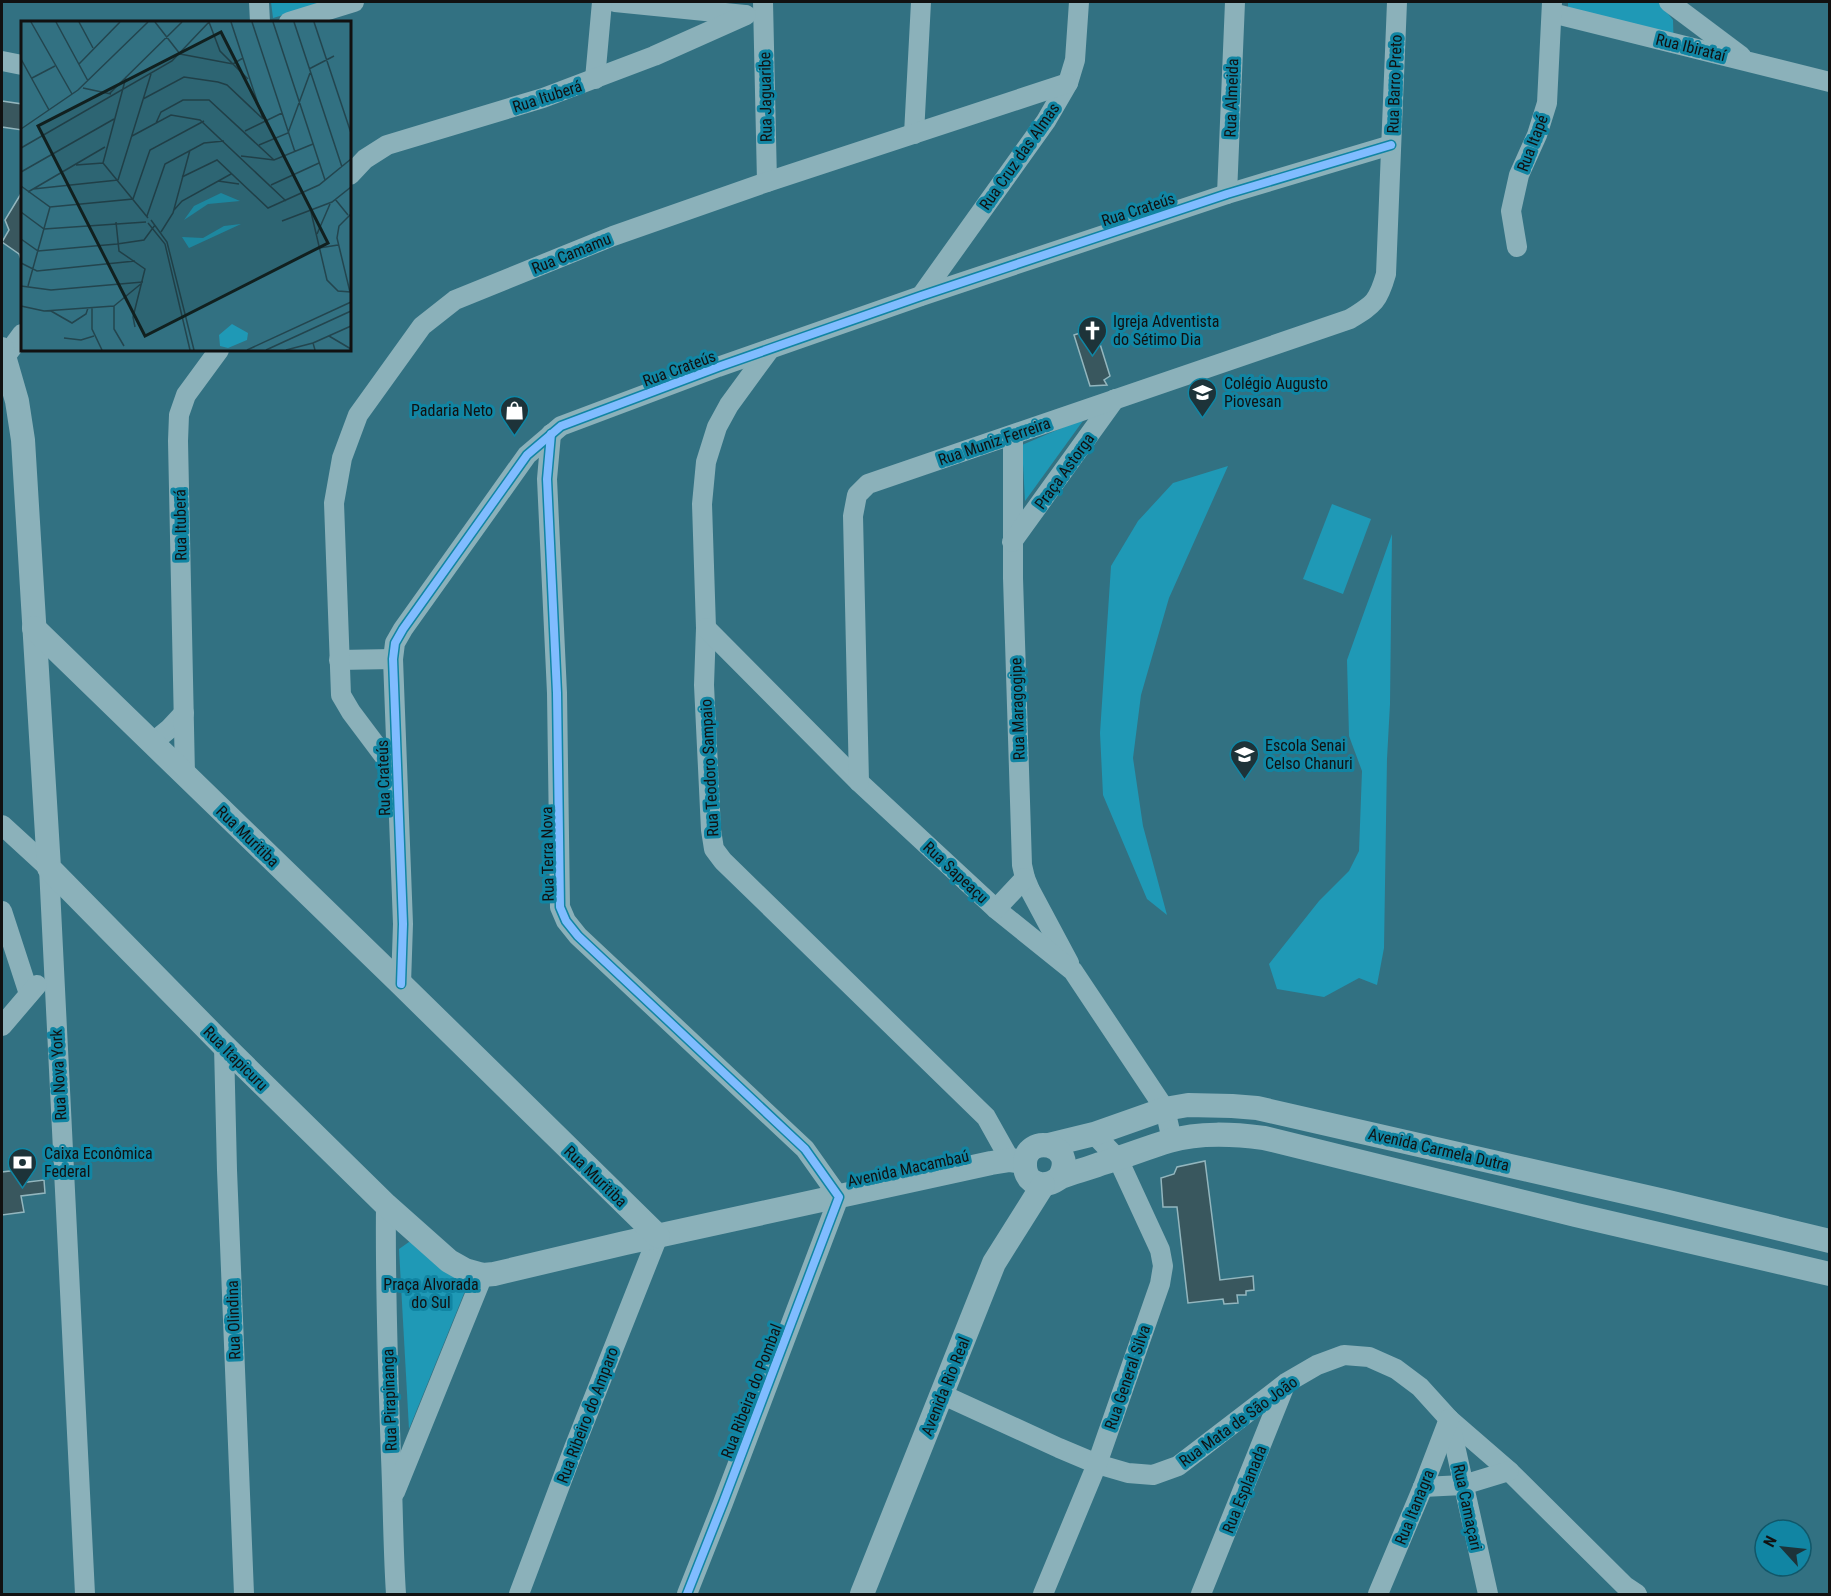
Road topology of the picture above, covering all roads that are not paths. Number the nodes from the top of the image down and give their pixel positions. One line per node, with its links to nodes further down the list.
1 (259, 2): 12 (street)
2 (354, 2): 13 (street)
3 (602, 2): 17 (street)
4 (615, 2): 11 (street)
5 (921, 2): 20 (street)
6 (1078, 2): 19 (street, Rua Cruz das Almas)
7 (1234, 2): 24 (street, Rua Almeida)
8 (1397, 2): 21 (street, Rua Barro Preto)
9 (1669, 2): 15 (street)
10 (1552, 7): 15 (street, Rua Ibirataí); 25 (street, Rua Itapé)
11 (757, 9): 17 (street, Rua Ituberá); 23 (street, Rua Jaguaribe)
12 (260, 21)
13 (292, 21)
14 (2, 61): 16 (street)
15 (1748, 61): 18 (street, Rua Ibirataí)
16 (21, 64)
17 (596, 79): 22 (street, Rua Ituberá)
18 (1830, 82)
19 (1068, 83): 20 (street, Rua Camamu); 26 (street, Rua Cruz das Almas)
20 (914, 134): 23 (street, Rua Camamu)
21 (1391, 145): 24 (street, Rua Crateús); 27 (street, Rua Barro Preto)
22 (351, 174)
23 (767, 182): 45 (street, Rua Camamu)
24 (1227, 194): 28 (street, Rua Crateús)
25 (1517, 247)
26 (949, 256): 28 (street); 29 (street, Rua Cruz das Almas)
27 (1386, 274): 35 (street, Rua Muniz Ferreira)
28 (985, 275): 29 (street, Rua Crateús)
29 (921, 296): 31 (street, Rua Crateús)
30 (21, 335): 33 (street)
31 (770, 349): 34 (street, Rua Crateús); 36 (street, Rua Teodoro Sampaio)
32 (218, 351): 48 (street, Rua Ituberá)
33 (2, 355): 42 (street)
34 (718, 368): 36 (street); 37 (street, Rua Crateús)
35 (1115, 399): 38 (street, Rua Muniz Ferreira); 41 (street, Praça Astorga)
36 (729, 405): 43 (street, Rua Teodoro Sampaio)
37 (551, 434): 39 (street, Rua Crateús); 40 (street, Rua Terra Nova)
38 (1013, 435): 41 (street, Rua Maragogipe); 52 (street, Rua Muniz Ferreira)
39 (526, 455): 40 (street); 44 (street, Rua Crateús)
40 (547, 479): 72 (street, Rua Terra Nova)
41 (1012, 543): 55 (street, Rua Maragogipe)
42 (34, 628): 46 (street, Rua Muritiba); 47 (street, Rua Nova York)
43 (706, 628): 52 (street, Rua Sapeaçu); 70 (street, Rua Teodoro Sampaio)
44 (393, 659): 45 (street); 50 (street, Rua Crateús)
45 (339, 660): 50 (street, Rua Camamu)
46 (69, 661): 47 (street); 49 (street, Rua Muritiba)
47 (38, 689): 54 (street, Rua Nova York)
48 (184, 712): 49 (street); 51 (street, Rua Ituberá)
49 (152, 743): 51 (street, Rua Muritiba)
50 (396, 772): 60 (street, Rua Crateús)
51 (185, 775): 60 (street, Rua Muritiba)
52 (859, 782): 56 (street, Rua Sapeaçu)
53 (2, 825): 54 (street, Rua Itapicuru)
54 (49, 868): 58 (street, Rua Nova York); 64 (street, Rua Itapicuru)
55 (1025, 878): 56 (street); 59 (street, Rua Maragogipe)
56 (996, 909): 59 (street, Rua Sapeaçu)
57 (2, 910): 61 (street)
58 (53, 967): 61 (street); 62 (street, Rua Nova York)
59 (1073, 971): 65 (street, Rua Sapeaçu)
60 (400, 984): 74 (street, Rua Muritiba)
61 (23, 1000): 62 (street); 63 (street)
62 (55, 1009): 86 (street, Rua Nova York)
63 (2, 1026)
64 (224, 1046): 73 (street, Rua Itapicuru); 87 (street, Rua Olindina)
65 (1164, 1109): 66 (street, Avenida Carmela Dutra); 67 (street, Rua Sapeaçu); 75 (street, Avenida Carmela Dutra)
66 (1094, 1134): 68 (street, Avenida Carmela Dutra); 69 (street, Rua General Silva)
67 (1172, 1140): 69 (street, Avenida Carmela Dutra); 76 (street, Avenida Carmela Dutra)
68 (1049, 1145): 70 (street); 71 (street)
69 (1118, 1159): 71 (street, Avenida Carmela Dutra); 81 (street, Rua General Silva)
70 (1017, 1161): 71 (street); 72 (street, Avenida Macambaú)
71 (1051, 1182): 79 (street, Avenida Rio Real)
72 (839, 1197): 74 (street, Avenida Macambaú); 90 (street, Rua Ribeira do Pombal)
73 (386, 1205): 77 (street, Rua Itapicuru); 85 (street, Rua Pirapinanga)
74 (657, 1236): 77 (street, Avenida Macambaú); 89 (street, Rua Ribeiro do Amparo)
75 (1830, 1241)
76 (1830, 1274)
77 (483, 1275): 85 (street)
78 (1286, 1383): 80 (street, Rua Mata de São João); 81 (street, Rua Mata de São João); 93 (street, Rua Esplanada)
79 (941, 1394): 81 (street, Rua Mata de São João); 91 (street, Avenida Rio Real)
80 (1449, 1419): 82 (street, Rua Mata de São João); 83 (street, Rua Camaçari); 84 (street, Rua Itanagra)
81 (1097, 1464): 92 (street, Rua General Silva)
82 (1509, 1471): 83 (street); 96 (street, Rua Mata de São João)
83 (1463, 1485): 84 (street); 95 (street, Rua Camaçari)
84 (1424, 1486): 94 (street, Rua Itanagra)
85 (392, 1498): 88 (street, Rua Pirapinanga)
86 (85, 1594)
87 (244, 1594)
88 (396, 1594)
89 (519, 1594)
90 (687, 1594)
91 (862, 1594)
92 (1043, 1594)
93 (1201, 1594)
94 (1378, 1594)
95 (1488, 1594)
96 (1636, 1594)

